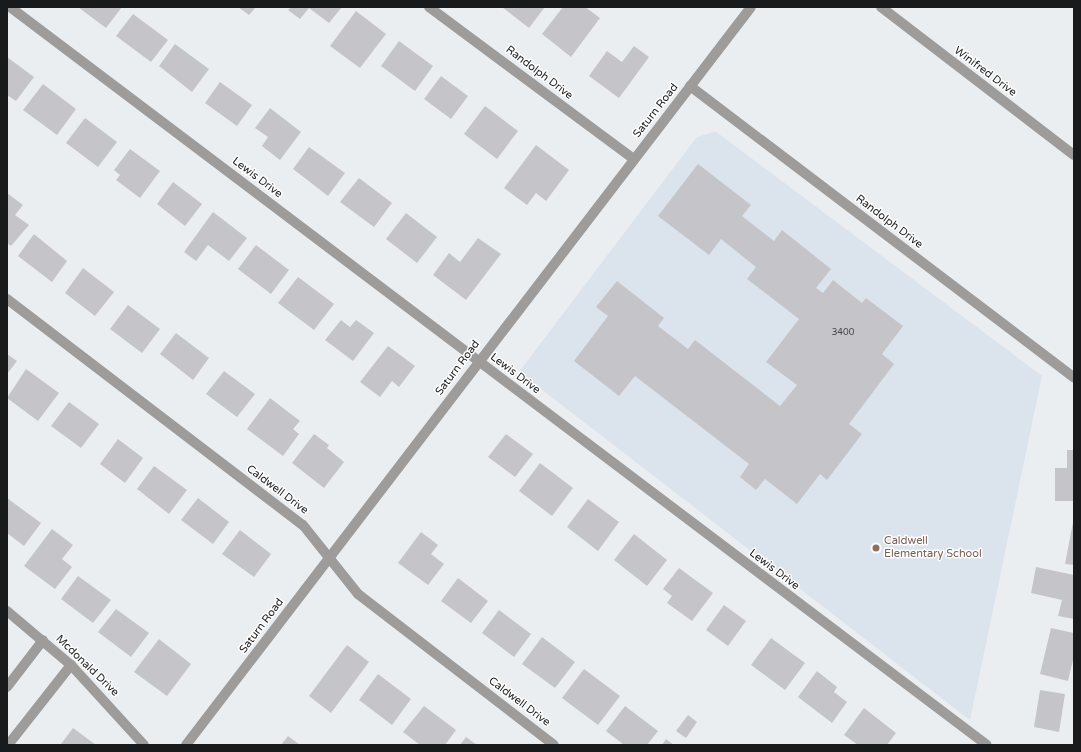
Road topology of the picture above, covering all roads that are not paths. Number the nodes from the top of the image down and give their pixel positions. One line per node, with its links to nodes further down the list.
1 (10, 7): 9 (street, Lewis Drive)
2 (429, 7): 7 (street, Randolph Drive)
3 (751, 7): 5 (street, Saturn Road)
4 (880, 7): 6 (street, Winifred Drive)
5 (690, 86): 7 (street, Saturn Road); 10 (street, Randolph Drive)
6 (1074, 155)
7 (634, 159): 9 (street, Saturn Road)
8 (7, 299): 11 (street, Caldwell Drive)
9 (478, 361): 11 (street, Saturn Road); 20 (street, Lewis Drive)
10 (1074, 377)
11 (329, 558): 18 (street, Saturn Road); 19 (street, Caldwell Drive)
12 (7, 611): 13 (street, Mcdonald Drive)
13 (43, 640): 14 (street, Mcdonald Drive); 15 (street)
14 (71, 665): 16 (street); 17 (street, Mcdonald Drive)
15 (7, 687)
16 (8, 745)
17 (144, 745)
18 (186, 745)
19 (554, 745)
20 (987, 745)

